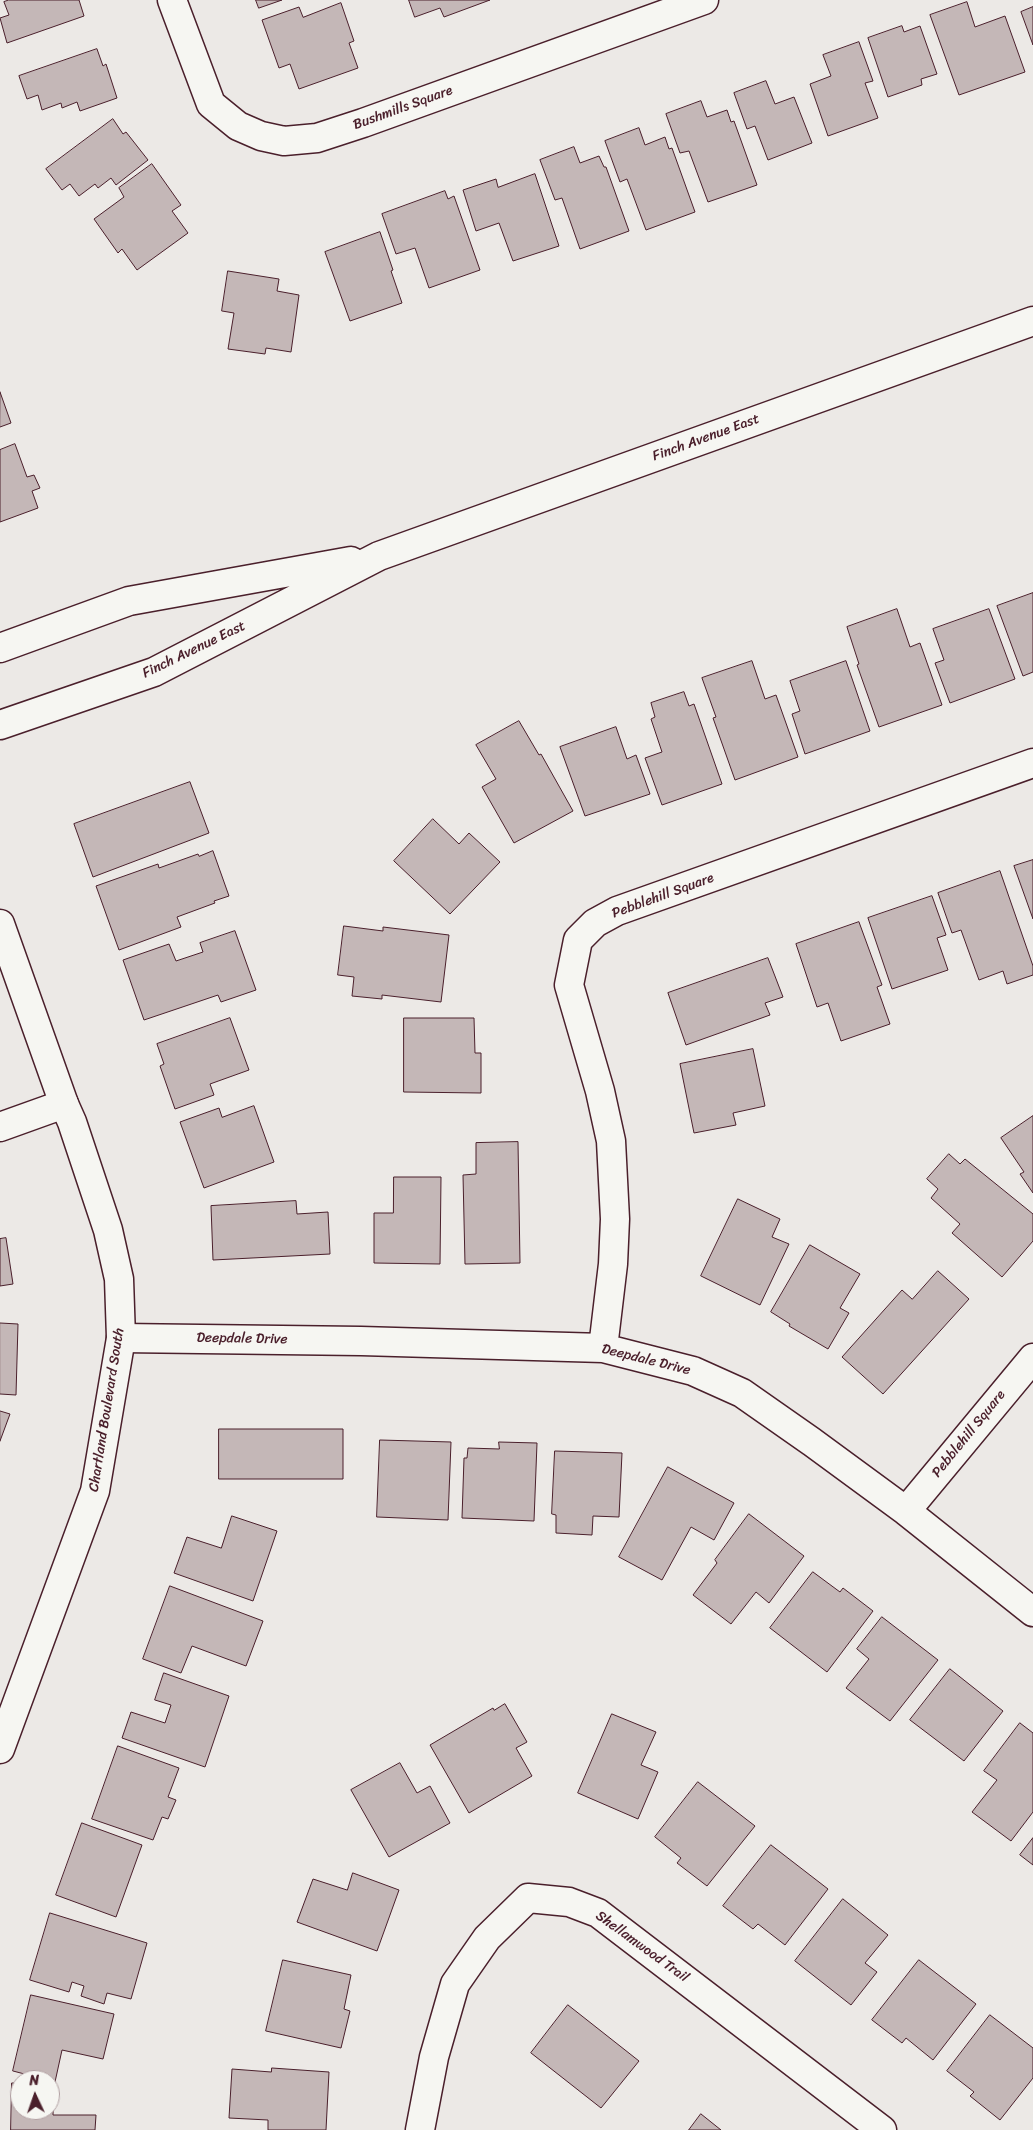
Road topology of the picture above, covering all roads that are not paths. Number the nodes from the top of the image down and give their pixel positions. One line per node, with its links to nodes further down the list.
1 (172, 0): 2 (street, Bushmills Square)
2 (704, 0)
3 (1033, 321): 4 (street, Finch Avenue East)
4 (379, 556): 5 (street, Finch Avenue East); 6 (street, Finch Avenue East)
5 (0, 648)
6 (0, 725)
7 (1033, 763): 12 (street, Pebblehill Square)
8 (0, 924): 9 (street, Chartland Boulevard South)
9 (64, 1104): 10 (street); 11 (street, Chartland Boulevard South)
10 (0, 1127)
11 (121, 1338): 12 (street, Deepdale Drive); 16 (street, Chartland Boulevard South)
12 (602, 1348): 14 (street, Deepdale Drive)
13 (1033, 1358): 14 (street, Pebblehill Square)
14 (906, 1510): 15 (street, Deepdale Drive)
15 (1033, 1612)
16 (0, 1749)
17 (420, 2130): 18 (street, Shellamwood Trail)
18 (882, 2130)

